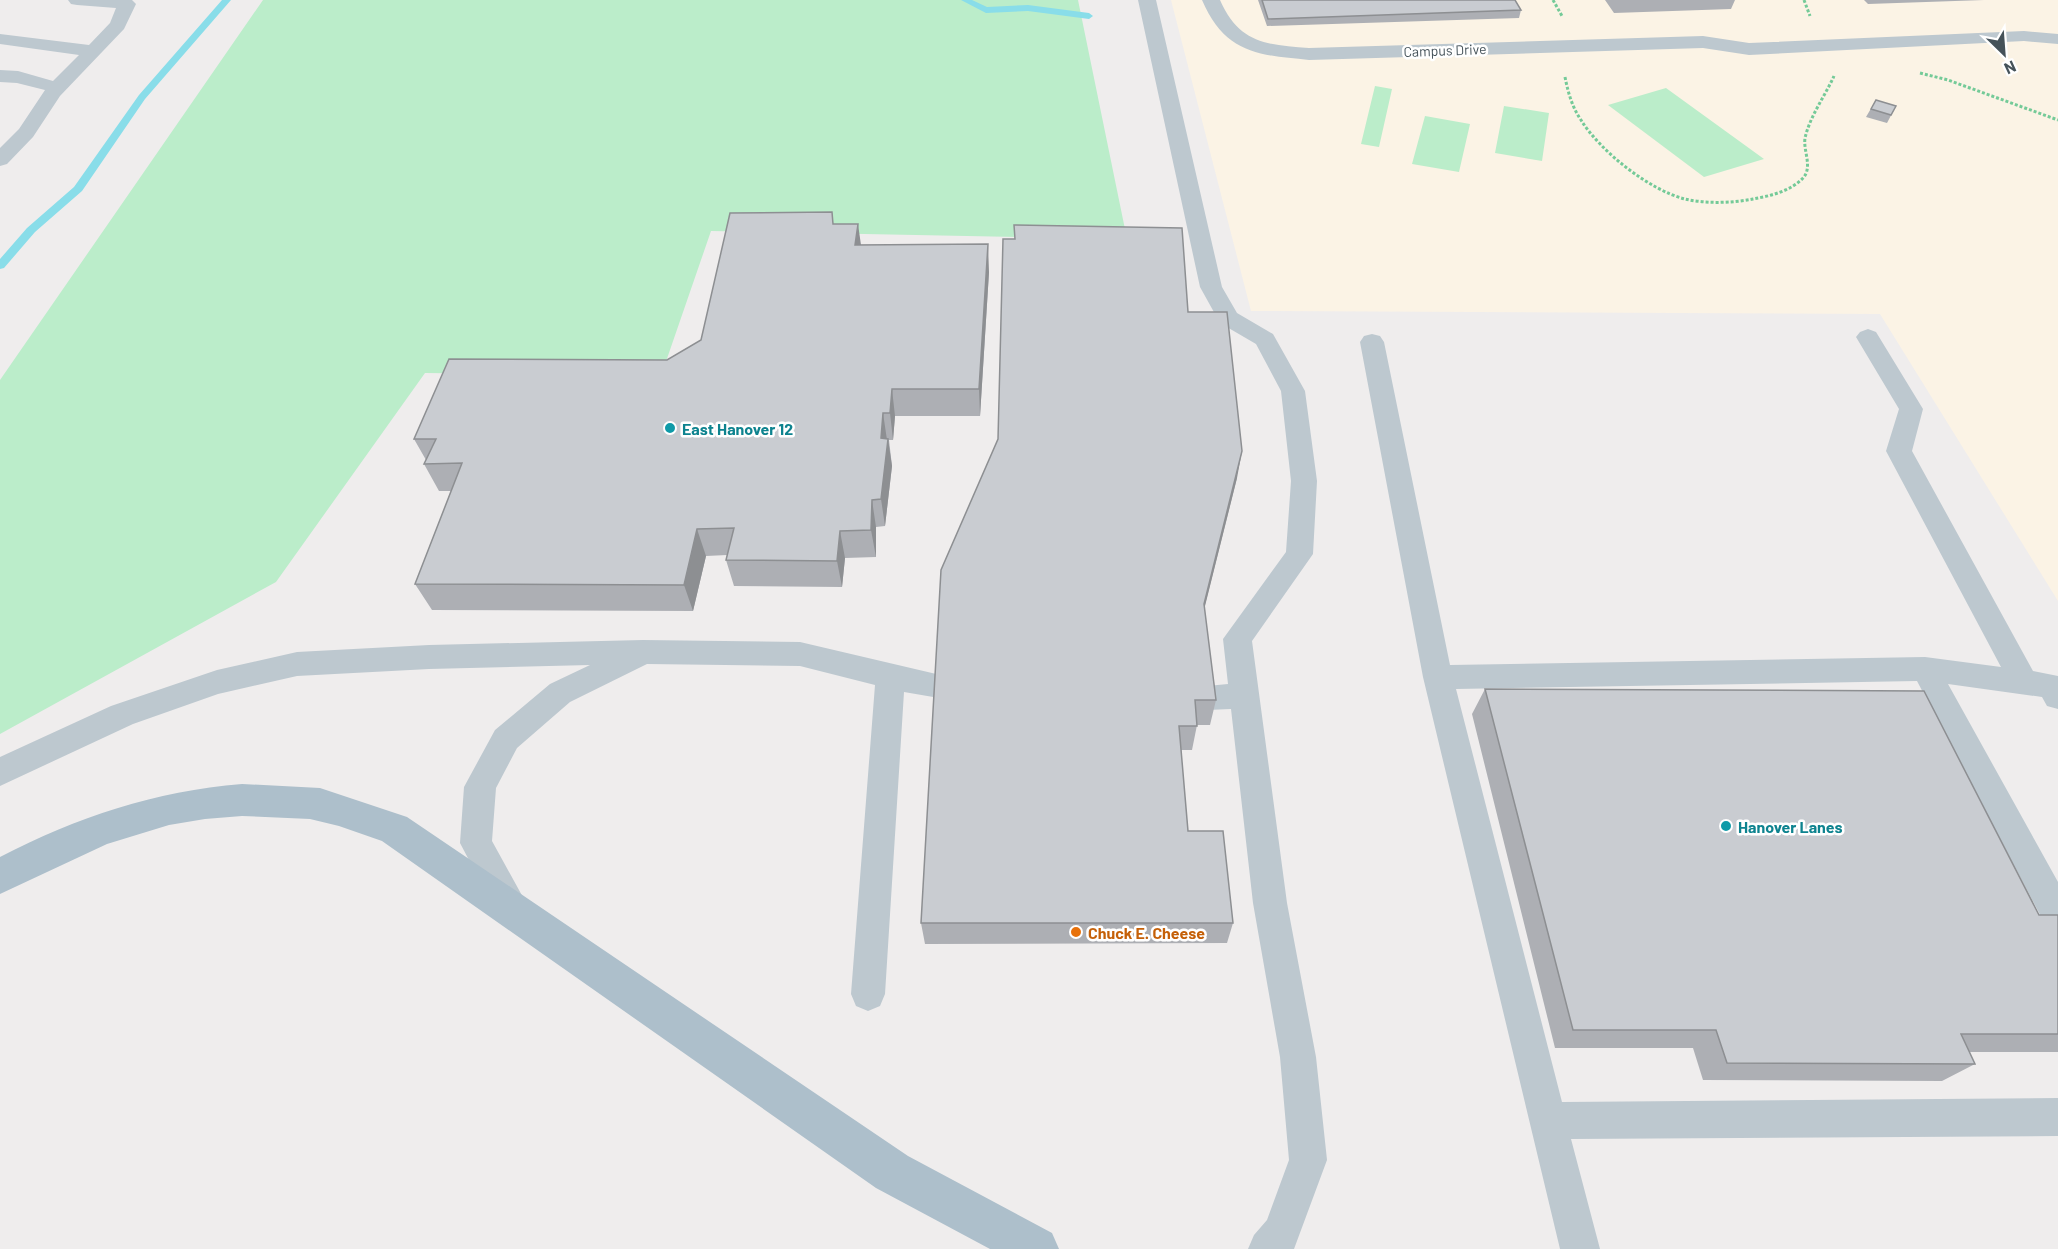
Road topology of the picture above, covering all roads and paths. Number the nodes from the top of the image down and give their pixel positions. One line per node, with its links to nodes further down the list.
1 (77, 0): 8 (lane)
2 (1147, 0): 24 (lane)
3 (1211, 0): 7 (lane, Campus Drive)
4 (2058, 23): 7 (lane, Campus Drive)
5 (0, 39): 8 (lane)
6 (2058, 39): 7 (lane, Campus Drive)
7 (1703, 42)
8 (95, 51): 12 (lane)
9 (1564, 69): 10 (path)
10 (1836, 70)
11 (0, 76): 12 (lane)
12 (58, 88): 14 (lane)
13 (0, 129): 14 (lane)
14 (26, 133): 15 (lane)
15 (0, 160)
16 (1868, 337): 22 (lane)
17 (1372, 342): 21 (lane)
18 (643, 652): 20 (lane); 27 (lane); 29 (lane)
19 (1925, 669): 21 (lane); 22 (lane); 30 (lane)
20 (890, 677): 23 (lane); 31 (lane)
21 (1438, 677): 33 (lane)
22 (2024, 682): 25 (lane)
23 (939, 686)
24 (1243, 696): 26 (lane); 35 (lane)
25 (2058, 697)
26 (1207, 698)
27 (0, 772)
28 (0, 876): 29 (main road)
29 (513, 910): 34 (main road)
30 (2058, 915)
31 (868, 994)
32 (2058, 1117): 33 (lane)
33 (1548, 1122): 36 (lane)
34 (1036, 1249)
35 (1268, 1249)
36 (1580, 1249)

